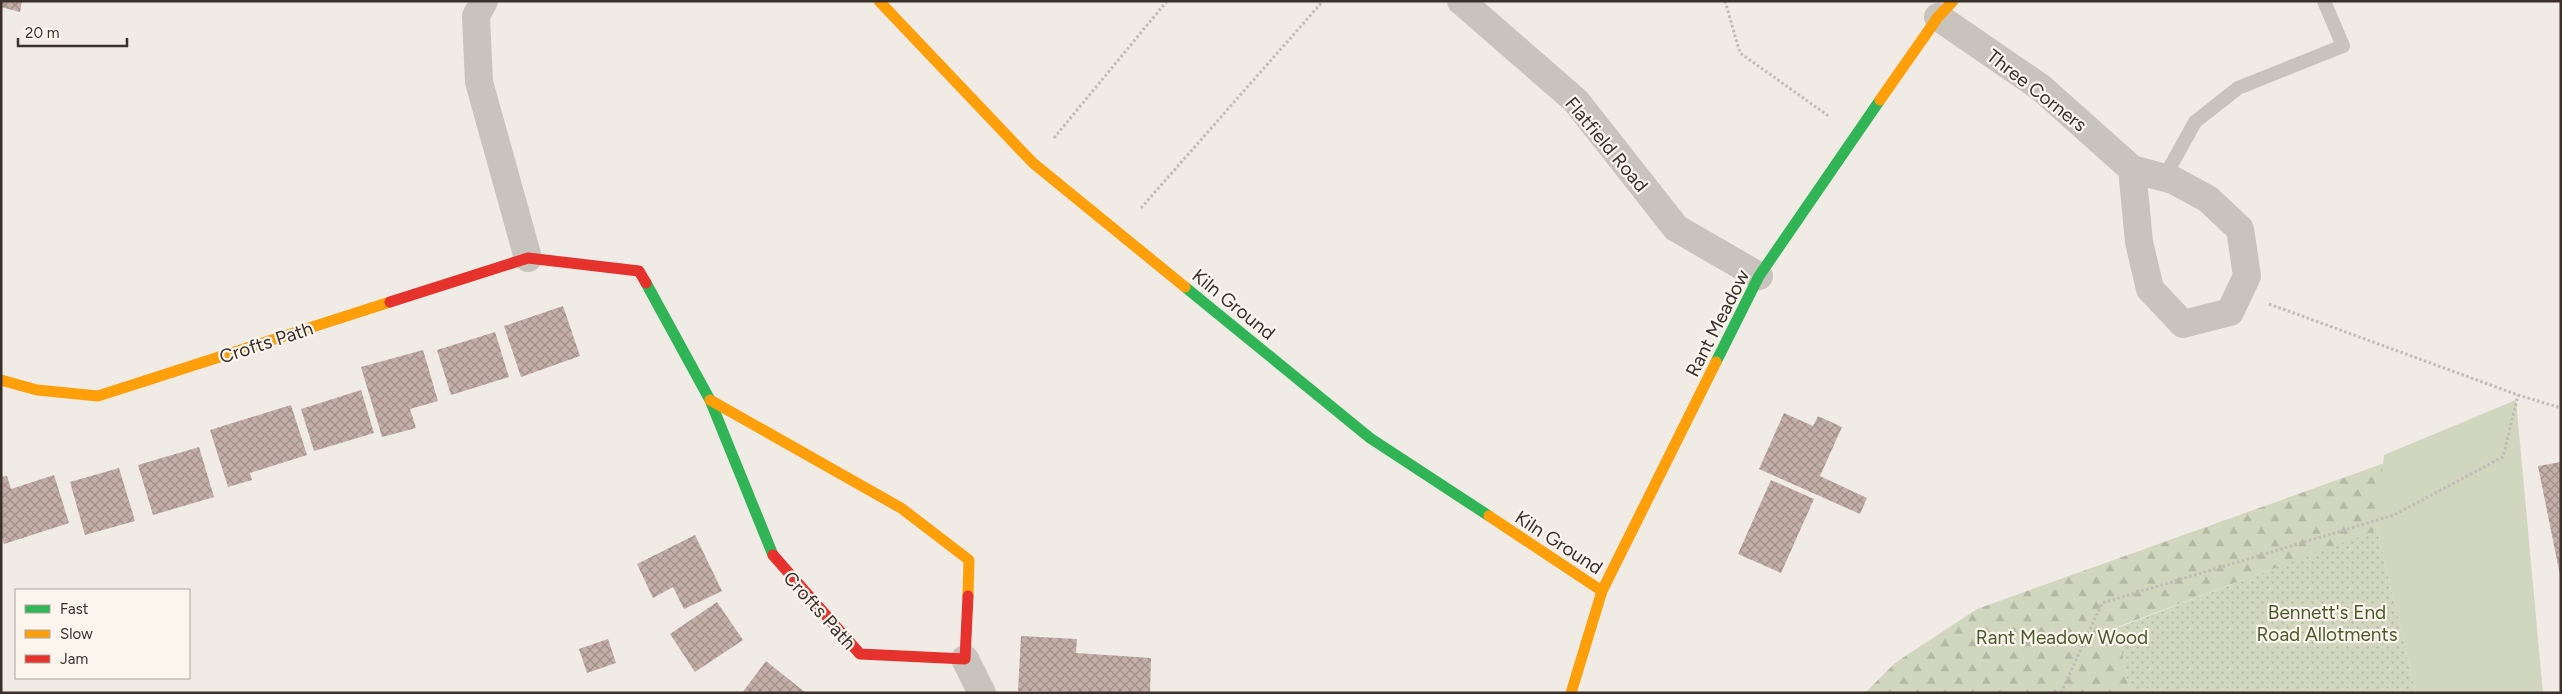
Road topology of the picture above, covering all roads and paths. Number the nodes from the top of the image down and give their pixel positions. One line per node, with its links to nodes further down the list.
1 (484, 1): 14 (street)
2 (880, 1): 10 (street, Kiln Ground)
3 (1167, 1): 10 (path)
4 (1323, 1): 13 (path)
5 (1461, 1): 15 (street, Flatfield Road)
6 (1724, 1): 9 (path)
7 (2324, 1): 12 (lane)
8 (1946, 9): 9 (street, Rant Meadow); 11 (street, Three Corners)
9 (1856, 136): 15 (street, Rant Meadow)
10 (1033, 163): 13 (street, Kiln Ground)
11 (2132, 169): 12 (street, Three Corners); 16 (street, Three Corners)
12 (2164, 178): 16 (street, Three Corners)
13 (1119, 233): 21 (street, Kiln Ground)
14 (528, 258): 17 (street, Crofts Path); 19 (street, Crofts Path)
15 (1759, 276): 21 (street, Rant Meadow)
16 (2239, 293): 18 (path)
17 (1, 380)
18 (2518, 395): 20 (path); 25 (path)
19 (710, 400): 22 (street); 22 (street, Crofts Path)
20 (2561, 408)
21 (1602, 591): 24 (street, Rant Meadow)
22 (965, 659): 23 (street)
23 (982, 693)
24 (1571, 693)
25 (2061, 693)

